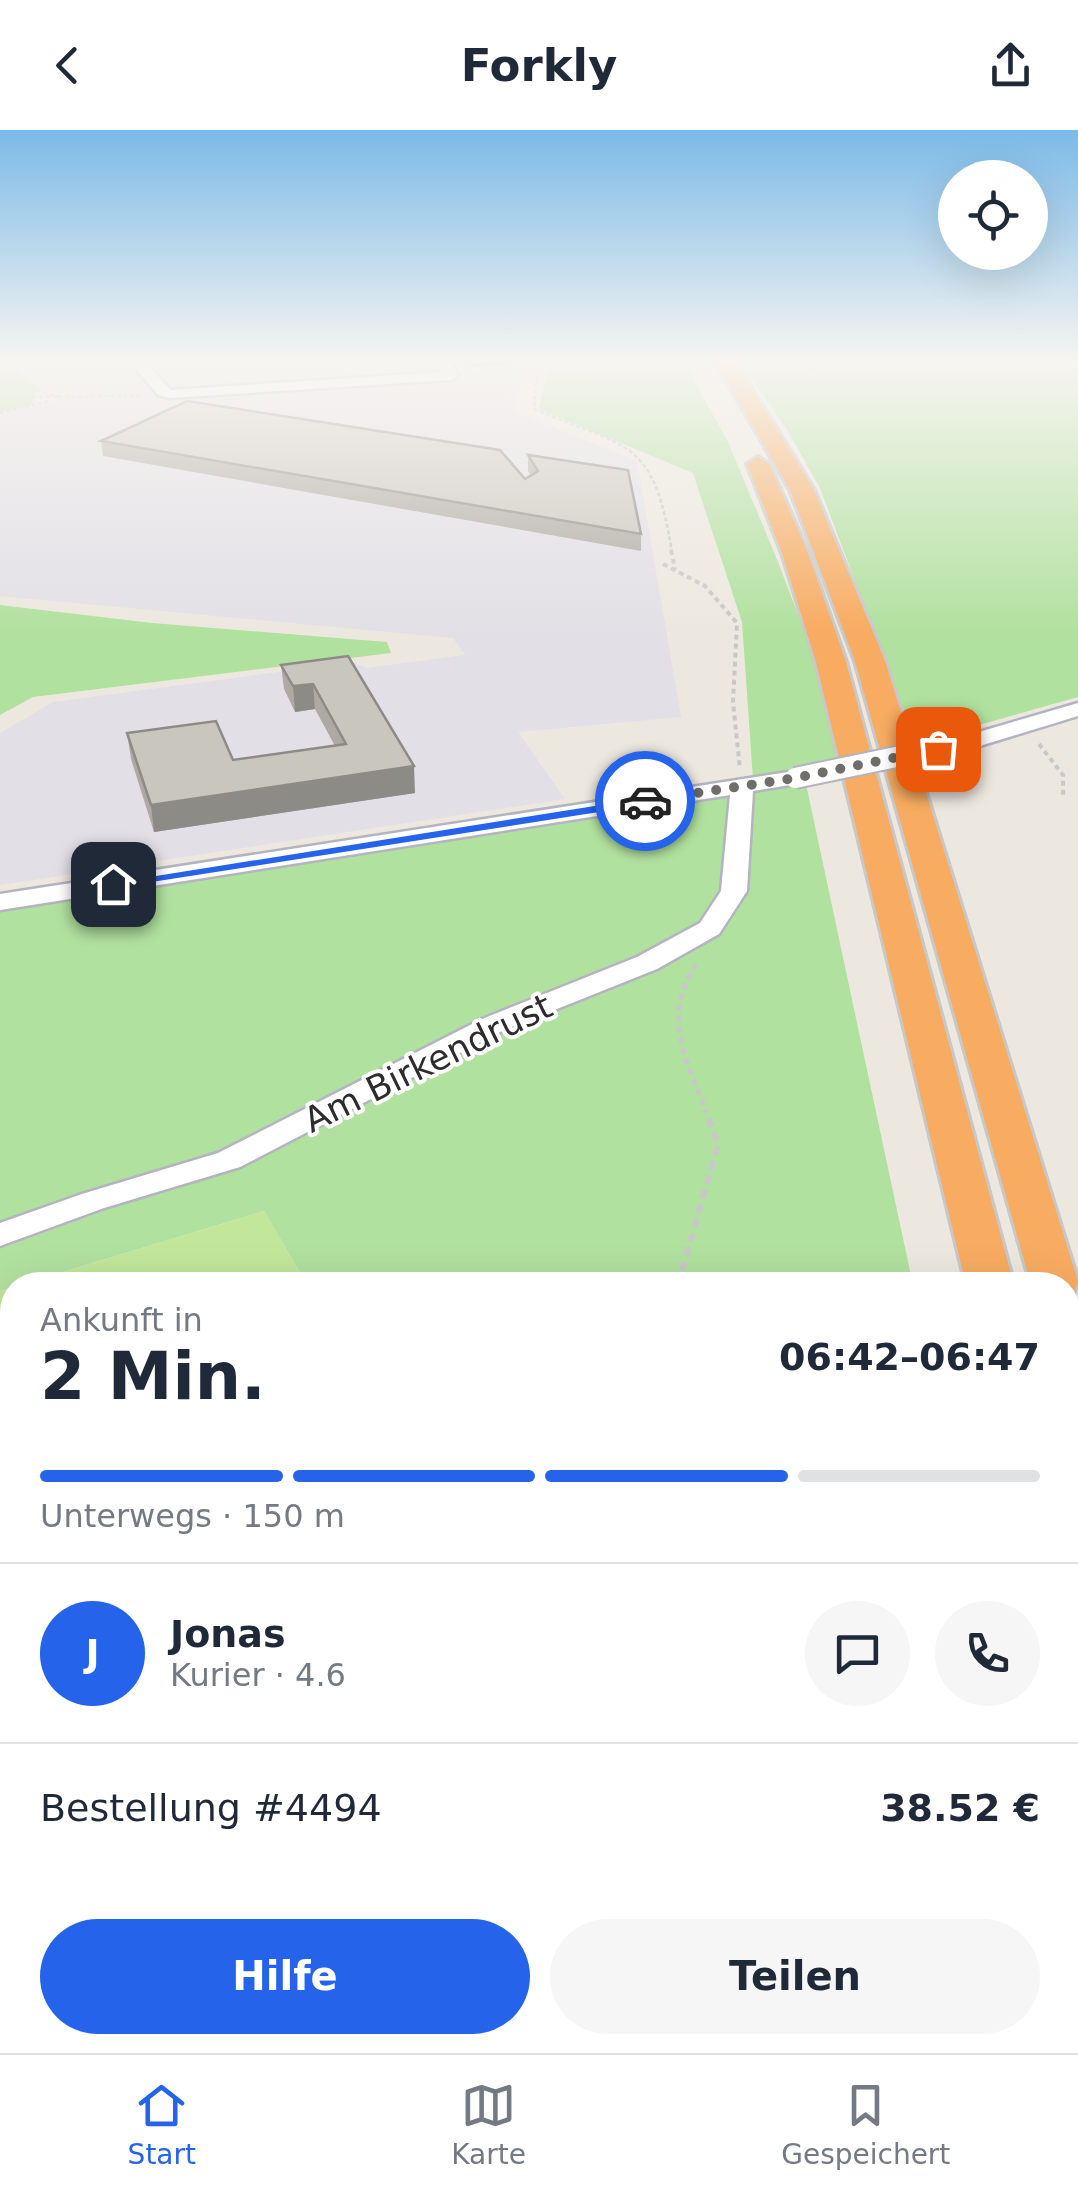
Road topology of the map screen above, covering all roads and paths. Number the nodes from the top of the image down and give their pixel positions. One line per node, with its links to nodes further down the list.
1 (636, 453): 5 (path)
2 (753, 453): 14 (highway)
3 (777, 453): 15 (highway)
4 (663, 564): 5 (path)
5 (675, 569): 8 (path)
6 (1078, 709): 8 (street, bridge)
7 (1029, 735): 9 (path)
8 (742, 786): 10 (street); 11 (street)
9 (1064, 796)
10 (0, 902)
11 (710, 928): 12 (street, Am Birkendrust); 13 (path)
12 (0, 1234)
13 (682, 1272)
14 (987, 1272)
15 (1051, 1272)

